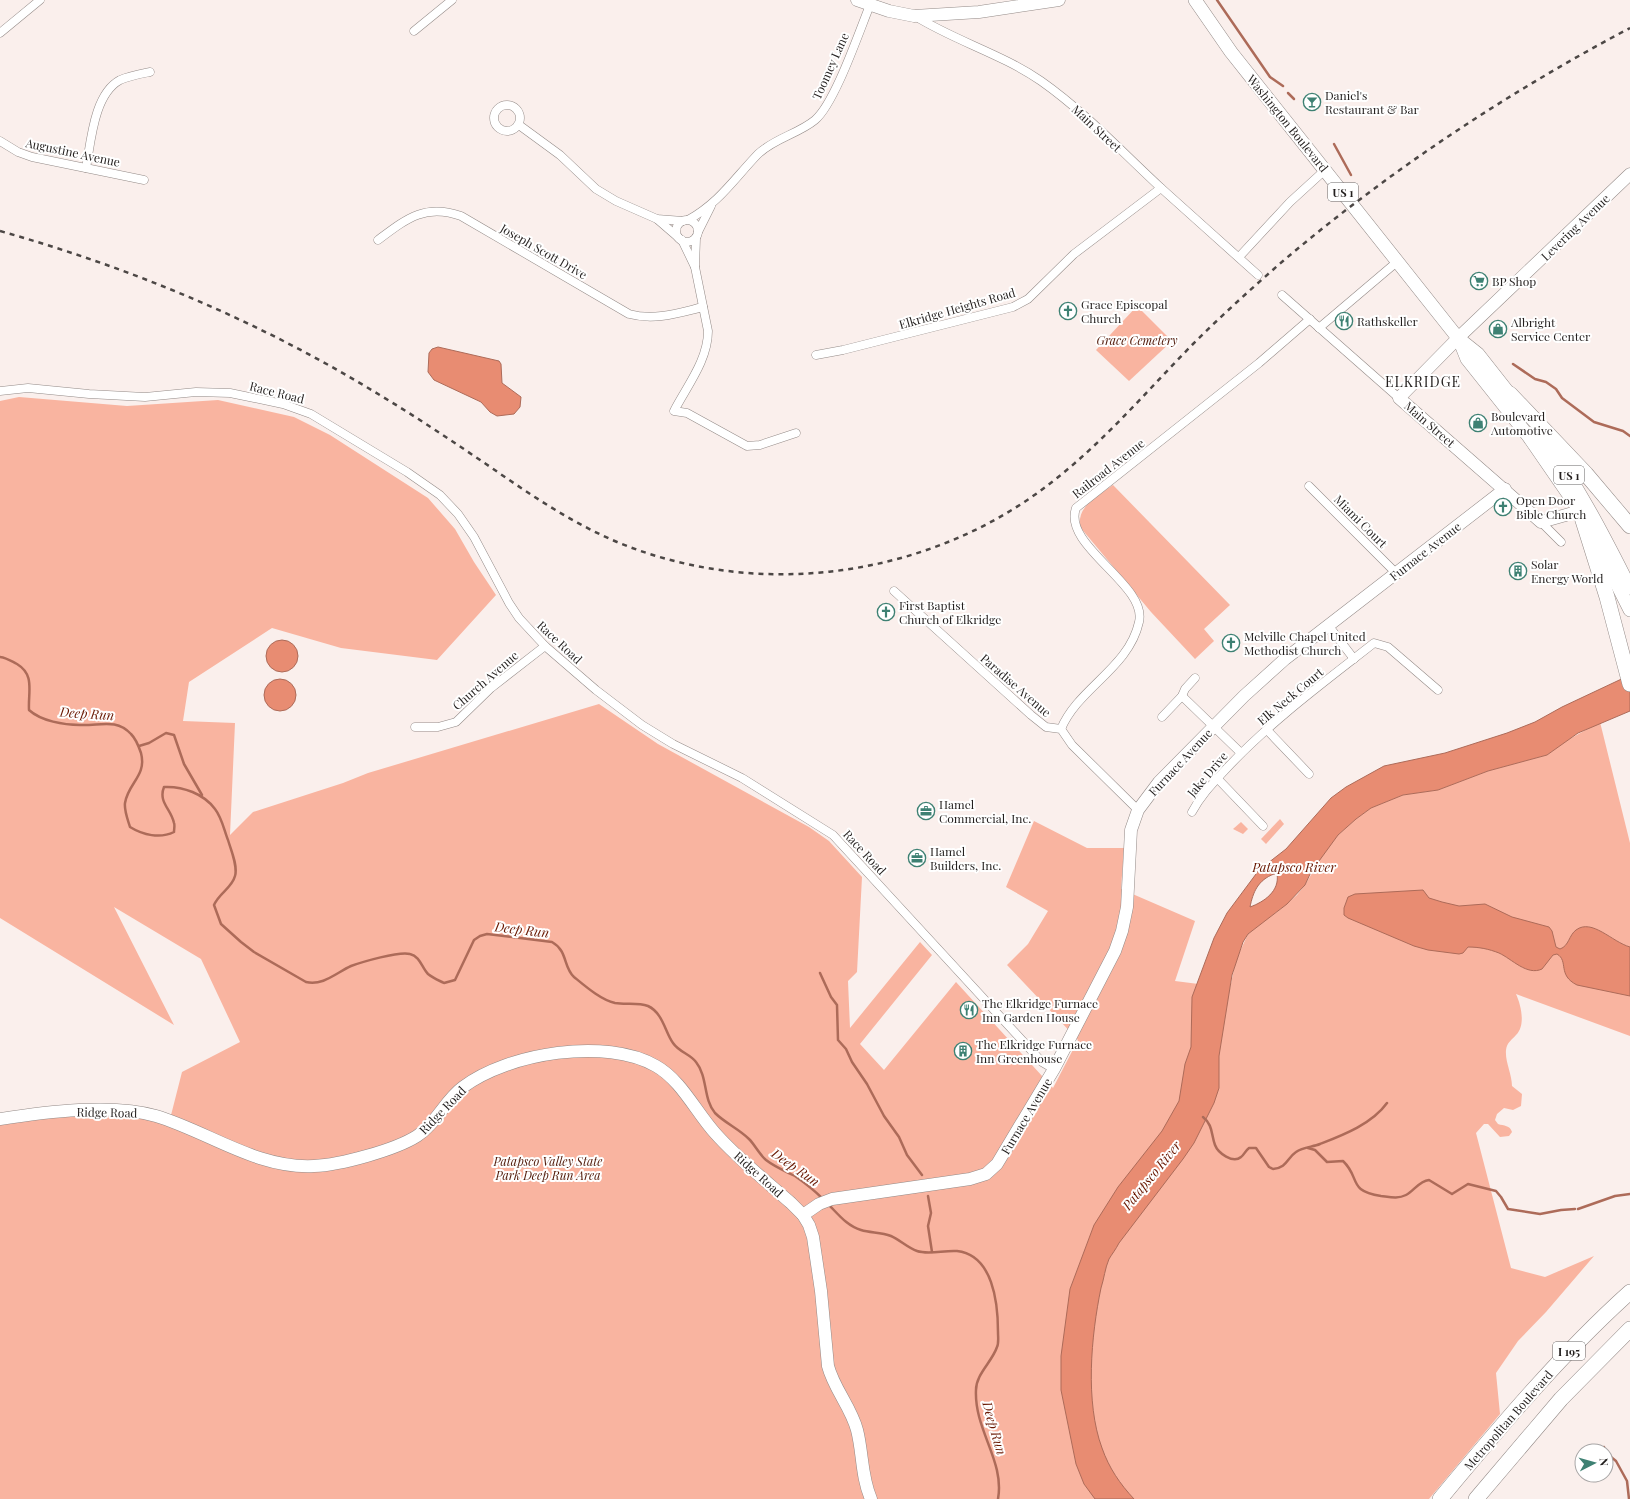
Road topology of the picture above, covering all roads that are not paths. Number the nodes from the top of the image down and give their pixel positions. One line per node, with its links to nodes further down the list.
1 (40, 0): 9 (street)
2 (452, 0): 8 (street)
3 (857, 0): 6 (street)
4 (1059, 0): 7 (street)
5 (1195, 0): 14 (main road, Washington Boulevard / US 1)
6 (870, 5): 7 (street); 18 (street, Toomey Lane)
7 (914, 16): 17 (street, Main Street)
8 (414, 31)
9 (0, 33)
10 (150, 72): 13 (street)
11 (519, 124): 19 (street)
12 (0, 141): 13 (street, Augustine Avenue)
13 (86, 168): 16 (street, Augustine Avenue)
14 (1325, 170): 24 (street); 25 (main road, Washington Boulevard / US 1)
15 (1630, 174): 32 (street, Levering Avenue)
16 (144, 180)
17 (1161, 188): 24 (street, Main Street); 33 (street, Elkridge Heights Road)
18 (711, 206): 20 (street, Toomey Lane); 21 (street, Toomey Lane)
19 (657, 219): 20 (street); 22 (street)
20 (685, 221): 21 (street); 22 (street)
21 (697, 235): 22 (street); 26 (street)
22 (680, 239): 26 (street)
23 (378, 240): 29 (street, Joseph Scott Drive)
24 (1239, 257): 27 (street, Main Street)
25 (1398, 261): 31 (street); 32 (main road, Washington Boulevard / US 1)
26 (695, 267): 29 (street)
27 (1258, 275)
28 (1282, 295): 30 (street, Main Street)
29 (703, 307): 37 (street)
30 (1310, 319): 31 (street, Main Street); 58 (street, Railroad Avenue)
31 (1319, 328): 36 (street, Main Street)
32 (1458, 338): 35 (main road, Washington Boulevard / US 1); 36 (street, Levering Avenue); 40 (main road, Washington Boulevard / US 1)
33 (816, 355)
34 (0, 391): 49 (street, Race Road)
35 (1510, 394): 42 (highway); 45 (main road, Washington Boulevard / US 1)
36 (1400, 398): 39 (street, Main Street)
37 (796, 433)
38 (1309, 486): 44 (street, Miami Court)
39 (1505, 489): 41 (street, Main Street); 44 (street, Furnace Avenue)
40 (1580, 511): 41 (street); 47 (main road, Washington Boulevard / US 1); 52 (highway)
41 (1541, 522): 43 (street, Main Street)
42 (1630, 526)
43 (1561, 542)
44 (1396, 573): 48 (street, Furnace Avenue)
45 (1630, 588)
46 (894, 591): 58 (street, Paradise Avenue)
47 (1630, 610)
48 (1328, 625): 50 (street); 56 (street, Furnace Avenue)
49 (544, 646): 57 (street, Church Avenue); 66 (street, Race Road)
50 (1354, 659): 53 (street, Elk Neck Court); 59 (street, Elk Neck Court)
51 (1195, 678): 54 (street)
52 (1630, 684)
53 (1438, 690)
54 (1182, 696): 55 (street); 56 (street)
55 (1162, 717)
56 (1213, 726): 60 (street); 63 (street, Furnace Avenue)
57 (414, 727)
58 (1061, 730): 63 (street)
59 (1267, 730): 60 (street, Elk Neck Court); 61 (street)
60 (1241, 753): 62 (street, Jake Drive)
61 (1309, 774)
62 (1218, 778): 64 (street, Jake Drive); 65 (street)
63 (1138, 810): 66 (street, Furnace Avenue)
64 (1192, 812)
65 (1263, 826)
66 (1054, 1069): 68 (street, Furnace Avenue)
67 (0, 1119): 68 (street, Ridge Road)
68 (802, 1215): 71 (street)
69 (1630, 1292): 72 (highway, Metropolitan Boulevard / I 195)
70 (1630, 1329): 73 (highway, I 195)
71 (871, 1499)
72 (1440, 1499)
73 (1476, 1499)

